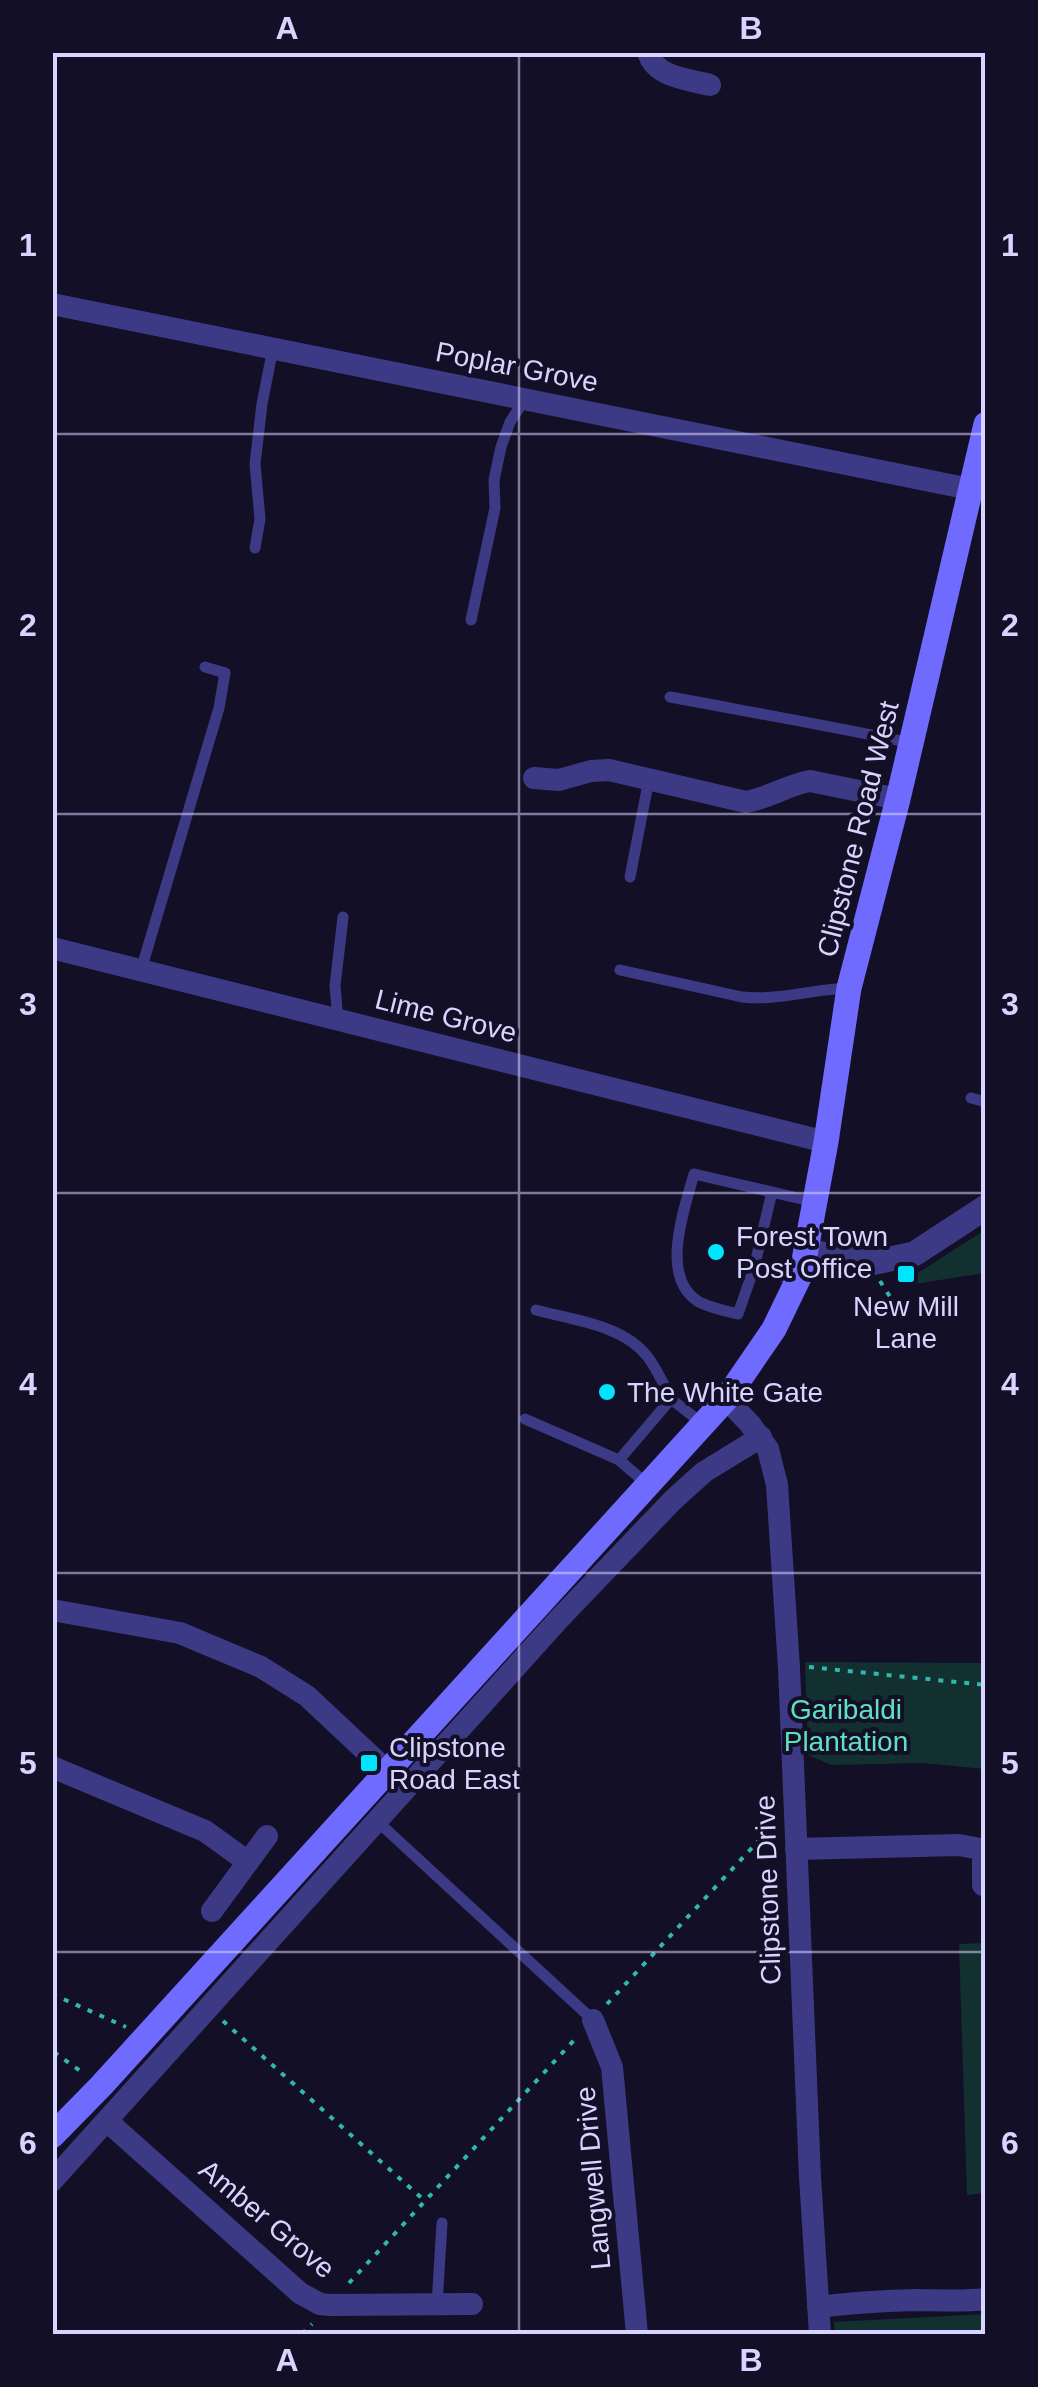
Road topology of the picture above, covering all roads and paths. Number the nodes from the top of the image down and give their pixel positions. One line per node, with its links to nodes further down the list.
1 (648, 52): 2 (street)
2 (710, 85)
3 (52, 304): 4 (street, Poplar Grove)
4 (273, 348): 5 (street, Poplar Grove); 8 (lane)
5 (525, 399): 7 (street, Poplar Grove); 9 (lane)
6 (986, 424): 7 (main road, Clipstone Road West)
7 (970, 489): 12 (main road, Clipstone Road West)
8 (255, 548)
9 (472, 620)
10 (205, 667): 19 (lane)
11 (670, 697): 12 (lane)
12 (910, 744): 15 (main road, Clipstone Road West)
13 (534, 778): 14 (street)
14 (649, 779): 15 (street); 16 (lane)
15 (898, 799): 21 (main road, Clipstone Road West)
16 (630, 877)
17 (343, 917): 22 (lane)
18 (52, 948): 19 (street, Lime Grove)
19 (141, 970): 22 (street, Lime Grove)
20 (620, 970): 21 (lane)
21 (849, 988): 25 (main road, Clipstone Road West)
22 (338, 1020): 25 (street, Lime Grove)
23 (970, 1098): 24 (lane)
24 (986, 1102)
25 (826, 1142): 27 (main road, Clipstone Road West)
26 (772, 1192): 27 (lane); 30 (lane); 30 (lane)
27 (815, 1202): 29 (main road, Clipstone Road West)
28 (986, 1208): 29 (street)
29 (806, 1251): 31 (main road)
30 (754, 1268): 31 (lane)
31 (798, 1281): 33 (main road)
32 (536, 1310): 34 (lane)
33 (726, 1399): 36 (main road); 37 (street, Clipstone Drive)
34 (671, 1400): 36 (lane); 38 (lane)
35 (525, 1419): 38 (lane)
36 (703, 1424): 39 (main road)
37 (761, 1437): 41 (street, Clipstone Drive); 46 (street)
38 (620, 1460): 39 (lane)
39 (648, 1485): 44 (main road)
40 (52, 1610): 44 (street)
41 (789, 1668): 42 (path); 45 (street, Clipstone Drive)
42 (986, 1685)
43 (52, 1767): 50 (street)
44 (387, 1771): 56 (main road)
45 (794, 1802): 48 (street, Clipstone Drive); 55 (path)
46 (377, 1821): 54 (street); 55 (lane)
47 (266, 1836): 50 (street)
48 (796, 1849): 49 (street); 68 (street, Clipstone Drive)
49 (984, 1850): 51 (street)
50 (248, 1862): 52 (street)
51 (983, 1885)
52 (212, 1911)
53 (52, 1994): 56 (path)
54 (208, 2008): 59 (street); 62 (path)
55 (593, 2020): 62 (path); 69 (street, Langwell Drive)
56 (145, 2036): 58 (main road)
57 (54, 2052): 58 (path)
58 (100, 2086): 60 (main road)
59 (106, 2121): 61 (street); 67 (street, Amber Grove)
60 (52, 2136)
61 (52, 2181)
62 (425, 2201): 67 (path)
63 (442, 2223): 65 (lane)
64 (986, 2299): 68 (street)
65 (437, 2304): 66 (street, Amber Grove); 67 (street, Amber Grove)
66 (472, 2304)
67 (330, 2305)
68 (818, 2307): 70 (street, Clipstone Drive)
69 (637, 2334)
70 (820, 2334)

